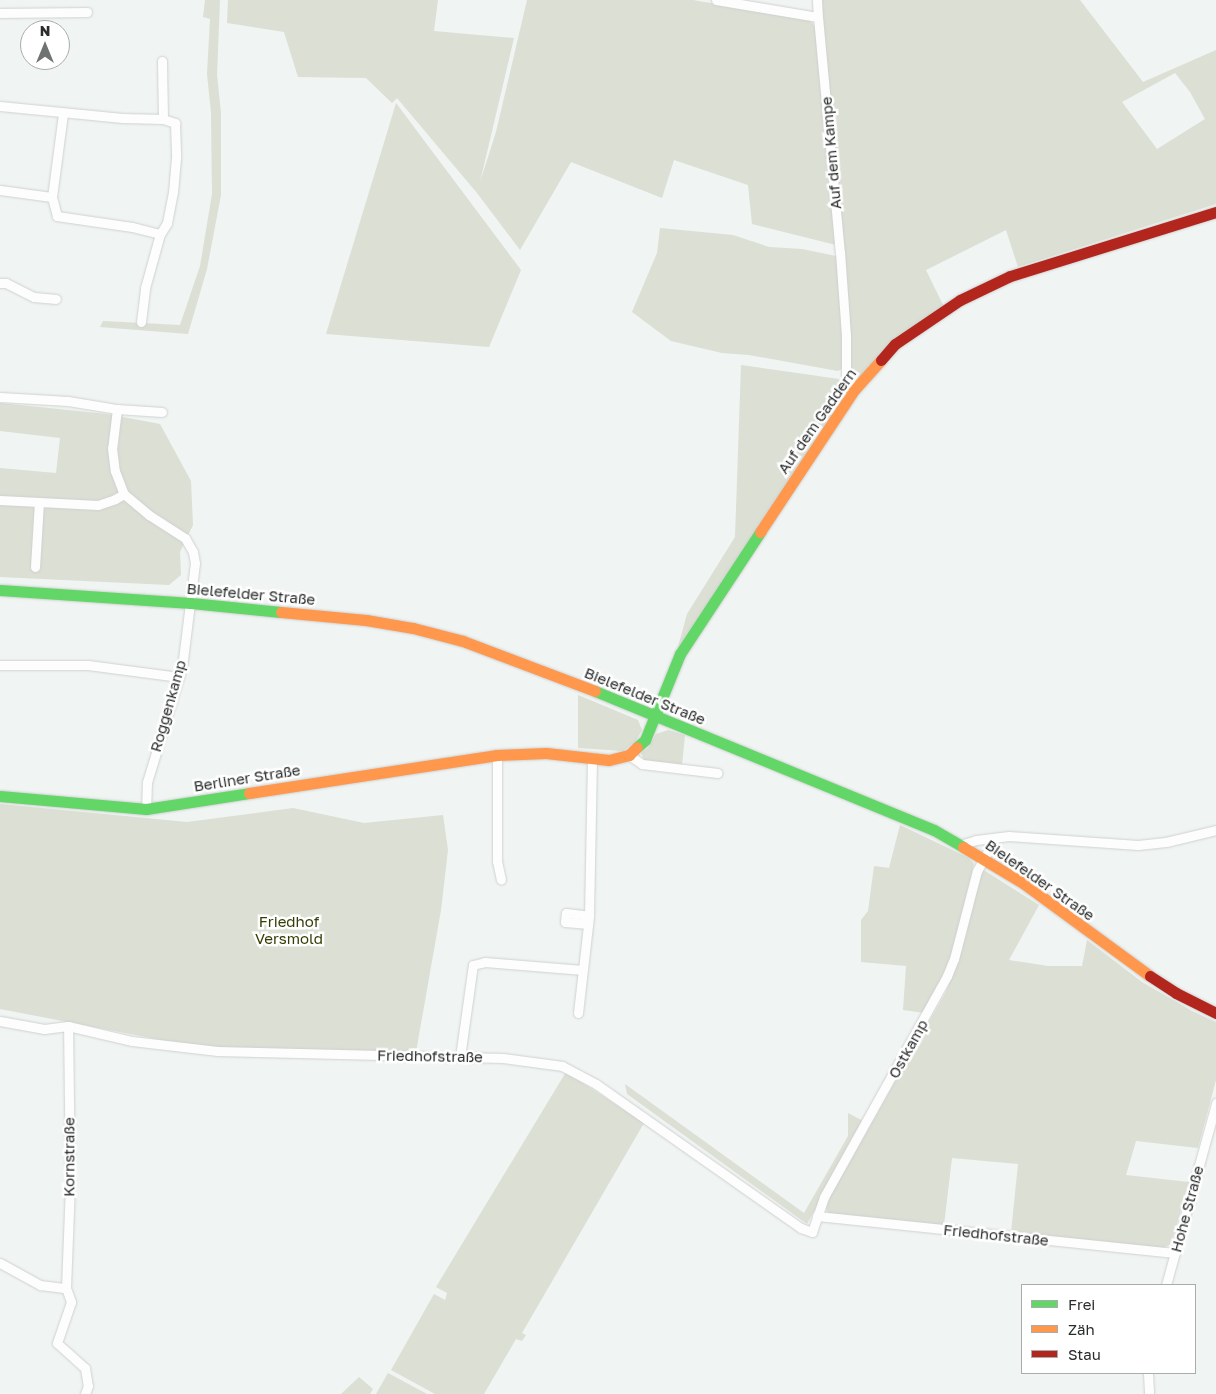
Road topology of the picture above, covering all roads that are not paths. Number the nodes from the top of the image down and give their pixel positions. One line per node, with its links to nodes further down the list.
1 (716, 0): 5 (street)
2 (817, 0): 5 (street, Auf dem Kampe)
3 (88, 12): 4 (street)
4 (0, 13)
5 (818, 17): 17 (street, Auf dem Kampe)
6 (162, 62): 9 (street)
7 (0, 106): 8 (street)
8 (63, 113): 9 (street); 11 (street)
9 (163, 119): 13 (street)
10 (0, 190): 11 (street)
11 (52, 196): 13 (street)
12 (1216, 212): 17 (street, Auf dem Gaddern)
13 (160, 234): 16 (street)
14 (0, 283): 15 (street)
15 (56, 299)
16 (141, 322)
17 (854, 390): 29 (street, Auf dem Gaddern)
18 (0, 396): 19 (street)
19 (117, 409): 20 (street); 21 (street)
20 (162, 412)
21 (124, 494): 23 (street); 26 (street, Roggenkamp)
22 (0, 500): 23 (street)
23 (38, 502): 24 (street)
24 (34, 568)
25 (0, 590): 26 (street, Bielefelder Straße)
26 (190, 603): 28 (street, Roggenkamp); 29 (street, Bielefelder Straße)
27 (0, 665): 28 (street)
28 (179, 678): 35 (street, Roggenkamp)
29 (655, 717): 31 (street); 38 (street, Bielefelder Straße)
30 (497, 755): 32 (street, Berliner Straße); 35 (street, Berliner Straße); 40 (street)
31 (629, 756): 32 (street, Berliner Straße); 33 (street, Berliner Straße)
32 (592, 757): 41 (street)
33 (716, 773)
34 (0, 796): 35 (street, Berliner Straße)
35 (146, 808)
36 (1216, 830): 37 (street)
37 (994, 838): 38 (street); 39 (street, Ostkamp)
38 (960, 845): 39 (street, Bielefelder Straße)
39 (984, 858): 43 (street, Bielefelder Straße); 48 (street, Ostkamp)
40 (501, 880)
41 (583, 970): 42 (street); 46 (street)
42 (578, 1012)
43 (1216, 1013)
44 (0, 1021): 45 (street, Friedhofstraße)
45 (68, 1026): 46 (street, Friedhofstraße); 53 (street, Kornstraße)
46 (460, 1057): 49 (street, Friedhofstraße)
47 (1216, 1103): 50 (street, Hohe Straße)
48 (816, 1216): 49 (street, Ostkamp); 50 (street, Friedhofstraße)
49 (812, 1232)
50 (1175, 1253): 52 (street, Hohe Straße)
51 (0, 1263): 53 (street)
52 (1166, 1284)
53 (66, 1288): 55 (street)
54 (1148, 1374): 56 (street)
55 (85, 1394)
56 (1148, 1394)

